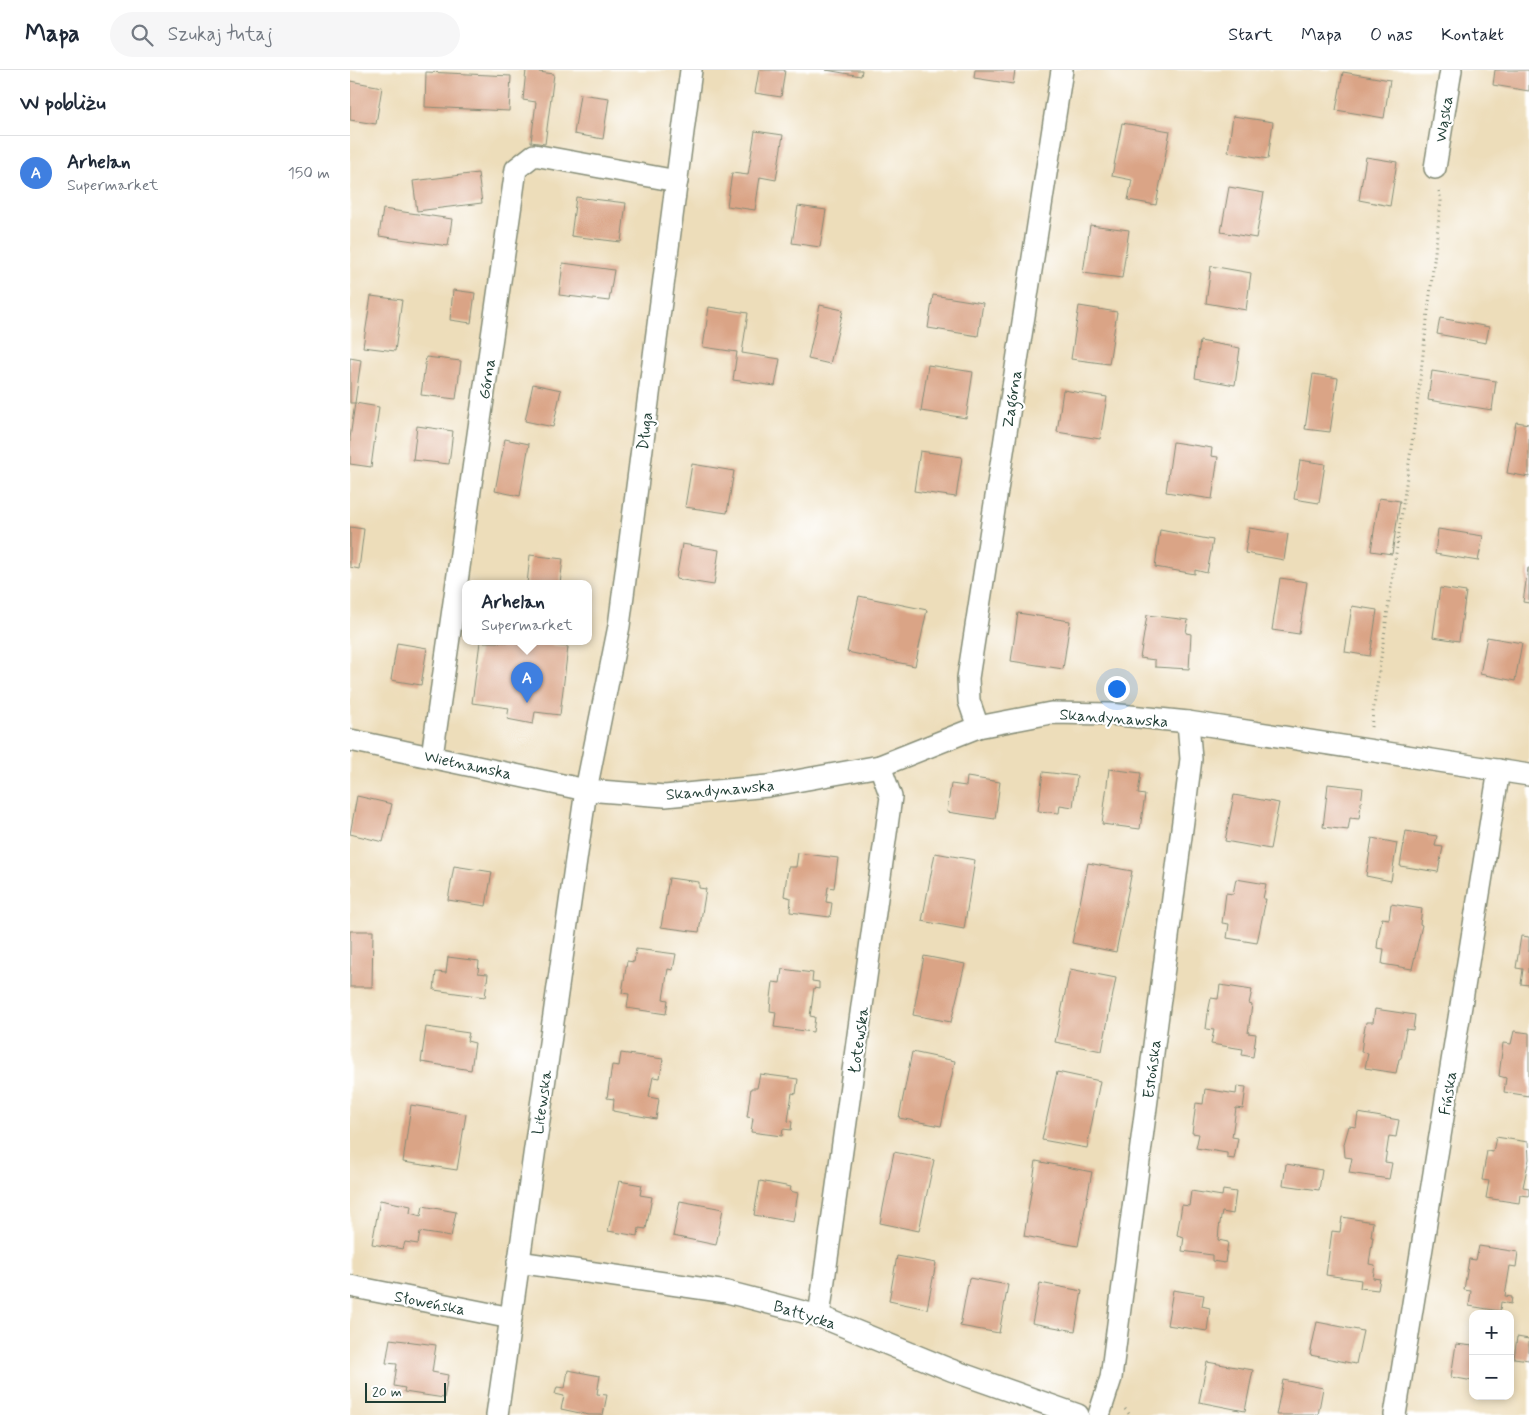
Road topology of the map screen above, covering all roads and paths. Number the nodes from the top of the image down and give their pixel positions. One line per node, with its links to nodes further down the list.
1 (690, 70): 5 (street, Długa)
2 (1062, 70): 7 (street, Zagórna)
3 (1451, 70): 4 (street, Wąska)
4 (1435, 168): 9 (path)
5 (677, 181): 10 (street, Górna); 14 (street, Długa)
6 (1188, 722): 7 (street, Skandynawska); 9 (street, Skandynawska); 22 (street, Estońska)
7 (978, 727): 11 (street, Skandynawska)
8 (350, 740): 10 (street, Wietnamska)
9 (1367, 750): 12 (street, Skandynawska)
10 (432, 756): 14 (street, Wietnamska)
11 (880, 766): 14 (street, Skandynawska); 17 (street, Łotewska)
12 (1499, 770): 13 (street, Skandynawska); 24 (street, Fińska)
13 (1529, 774)
14 (586, 790): 15 (street, Litewska)
15 (518, 1262): 17 (street, Bałtycka); 18 (street, Litewska)
16 (350, 1286): 18 (street, Słoweńska)
17 (819, 1316): 21 (street, Bałtycka)
18 (511, 1318): 20 (street, Litewska)
19 (1123, 1404): 23 (path)
20 (497, 1415)
21 (1078, 1415)
22 (1099, 1415)
23 (1130, 1415)
24 (1395, 1415)

